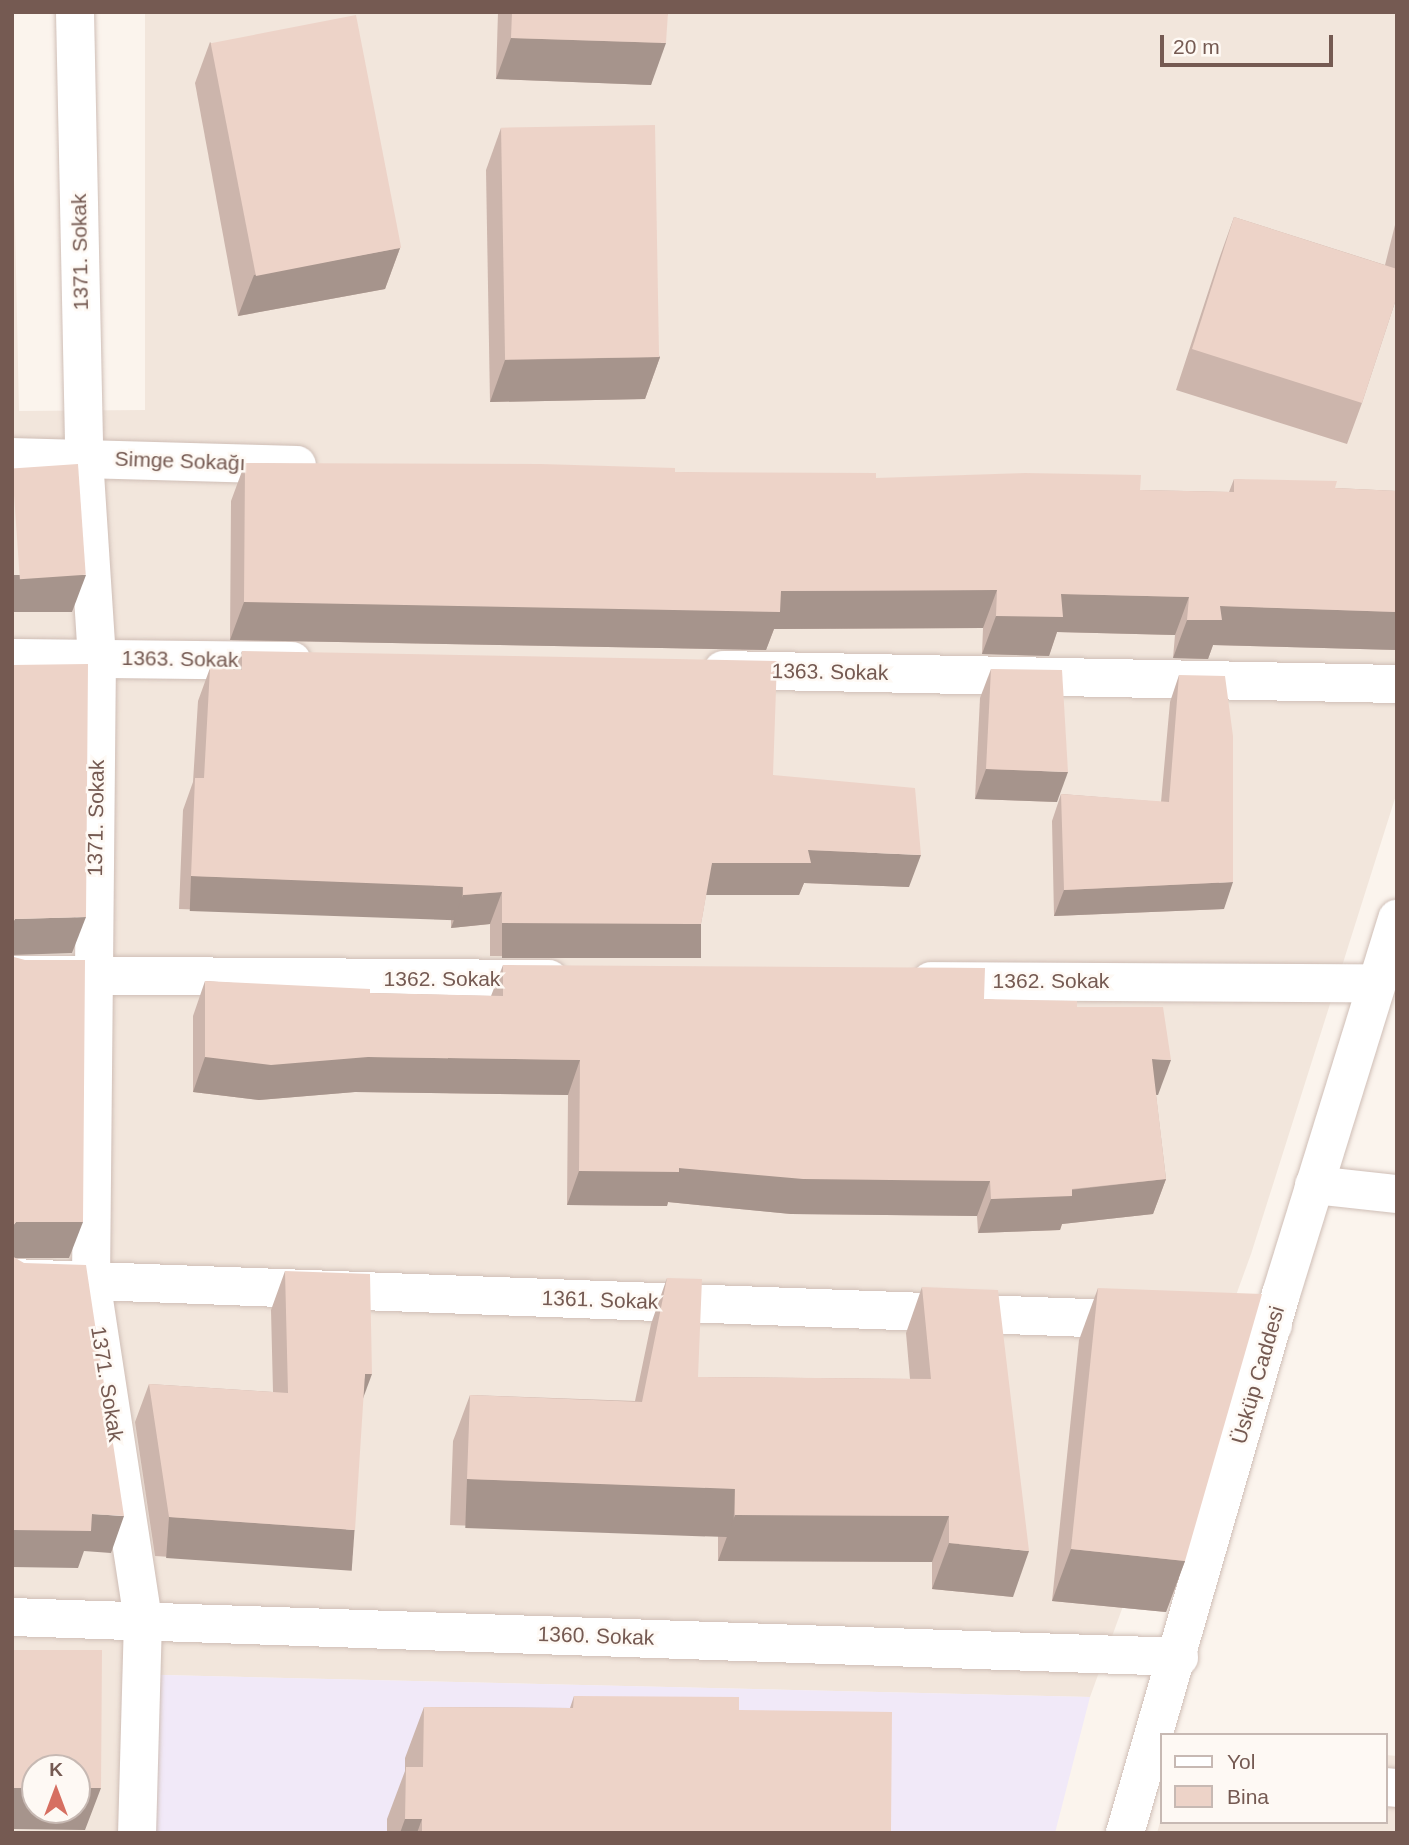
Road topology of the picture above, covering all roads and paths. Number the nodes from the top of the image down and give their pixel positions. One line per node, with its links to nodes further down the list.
1 (75, 12): 3 (street, 1371. Sokak)
2 (12, 457): 3 (street, Simge Sokağı)
3 (84, 458): 4 (street, Simge Sokağı); 5 (street, 1371. Sokak)
4 (335, 466)
5 (97, 657): 6 (street, 1363. Sokak); 7 (street, 1363. Sokak); 12 (street, 1371. Sokak)
6 (12, 658)
7 (335, 662)
8 (684, 669): 9 (street, 1363. Sokak)
9 (1397, 684)
10 (1397, 919): 15 (street, Üsküp Caddesi)
11 (12, 975): 12 (street, 1362. Sokak)
12 (94, 977): 13 (street, 1362. Sokak); 19 (street, 1371. Sokak)
13 (582, 979)
14 (902, 981): 15 (street, 1362. Sokak)
15 (1376, 983): 16 (street, Üsküp Caddesi)
16 (1314, 1185): 17 (street); 20 (street, Üsküp Caddesi)
17 (1397, 1194)
18 (12, 1278): 19 (street, 1361. Sokak)
19 (91, 1280): 20 (street, 1361. Sokak); 22 (street, 1371. Sokak)
20 (1273, 1325): 23 (street, Üsküp Caddesi)
21 (12, 1618): 22 (street, 1360. Sokak)
22 (143, 1620): 23 (street, 1360. Sokak); 27 (street, 1371. Sokak)
23 (1179, 1657): 24 (street, Üsküp Caddesi)
24 (1161, 1733)
25 (1160, 1739): 26 (street, Üsküp Caddesi)
26 (1152, 1773): 28 (street, Üsküp Caddesi)
27 (137, 1833)
28 (1125, 1833)

